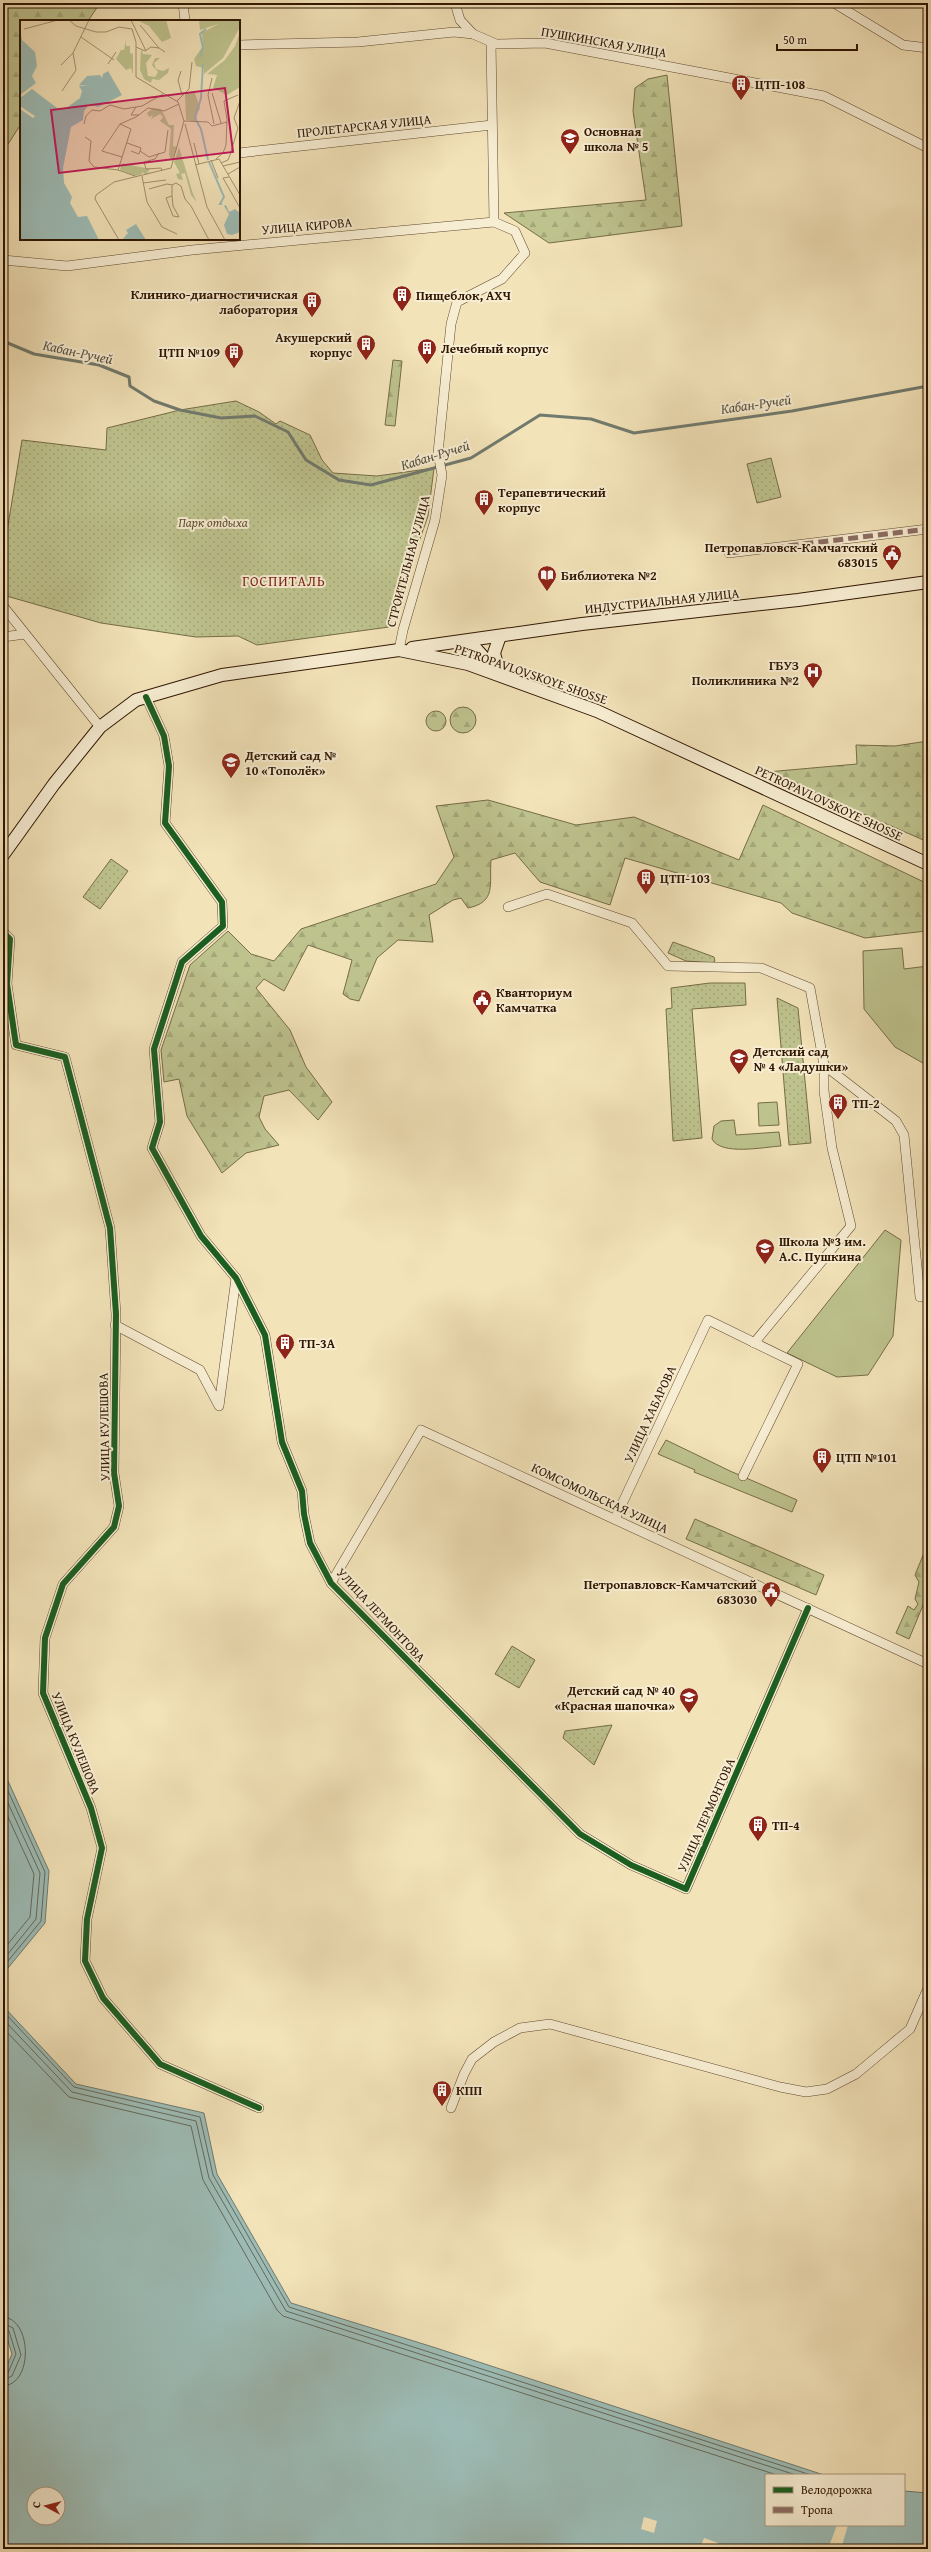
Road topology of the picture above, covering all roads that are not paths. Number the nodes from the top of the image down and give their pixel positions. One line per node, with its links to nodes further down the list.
1 (183, 3): 4 (street)
2 (455, 3): 5 (street)
3 (834, 3): 8 (street)
4 (185, 20)
5 (474, 34): 6 (street, ПУШКИНСКАЯ УЛИЦА); 7 (street, ПУШКИНСКАЯ УЛИЦА)
6 (491, 42): 9 (street); 10 (street, ПУШКИНСКАЯ УЛИЦА)
7 (240, 45)
8 (928, 48)
9 (492, 125): 11 (street, ПРОЛЕТАРСКАЯ УЛИЦА); 12 (street)
10 (928, 148)
11 (240, 153)
12 (494, 222): 13 (street, УЛИЦА КИРОВА); 23 (street, СТРОИТЕЛЬНАЯ УЛИЦА)
13 (3, 260)
14 (928, 529): 15 (street)
15 (729, 553)
16 (928, 582): 19 (street, ИНДУСТРИАЛЬНАЯ УЛИЦА)
17 (3, 606): 18 (street)
18 (25, 634): 20 (street); 28 (street)
19 (500, 636): 21 (street, ИНДУСТРИАЛЬНАЯ УЛИЦА); 25 (street)
20 (3, 637)
21 (469, 641): 22 (street, ИНДУСТРИАЛЬНАЯ УЛИЦА); 25 (street)
22 (457, 643): 23 (street, ИНДУСТРИАЛЬНАЯ УЛИЦА); 24 (street)
23 (399, 650): 24 (street, PETROPAVLOVSKOYE SHOSSE); 27 (street, PETROPAVLOVSKOYE SHOSSE)
24 (468, 664): 26 (street, PETROPAVLOVSKOYE SHOSSE)
25 (498, 669): 26 (street)
26 (512, 680): 30 (street, PETROPAVLOVSKOYE SHOSSE)
27 (146, 697): 28 (street, PETROPAVLOVSKOYE SHOSSE); 34 (street, УЛИЦА ЛЕРМОНТОВА)
28 (100, 727): 29 (street, PETROPAVLOVSKOYE SHOSSE)
29 (3, 855)
30 (928, 864)
31 (508, 907): 33 (street)
32 (3, 932): 36 (street, УЛИЦА КУЛЕШОВА)
33 (824, 1065): 35 (street); 37 (street)
34 (236, 1278): 36 (street); 40 (street, УЛИЦА ЛЕРМОНТОВА)
35 (928, 1296)
36 (115, 1325): 44 (street, УЛИЦА КУЛЕШОВА)
37 (754, 1343): 38 (street); 39 (street, УЛИЦА ХАБАРОВА)
38 (743, 1476)
39 (615, 1519): 40 (street, КОМСОМОЛЬСКАЯ УЛИЦА); 41 (street, КОМСОМОЛЬСКАЯ УЛИЦА)
40 (331, 1583): 41 (street, УЛИЦА ЛЕРМОНТОВА)
41 (808, 1608): 42 (street, КОМСОМОЛЬСКАЯ УЛИЦА)
42 (928, 1664)
43 (928, 1988): 45 (street)
44 (259, 2108)
45 (451, 2108)

